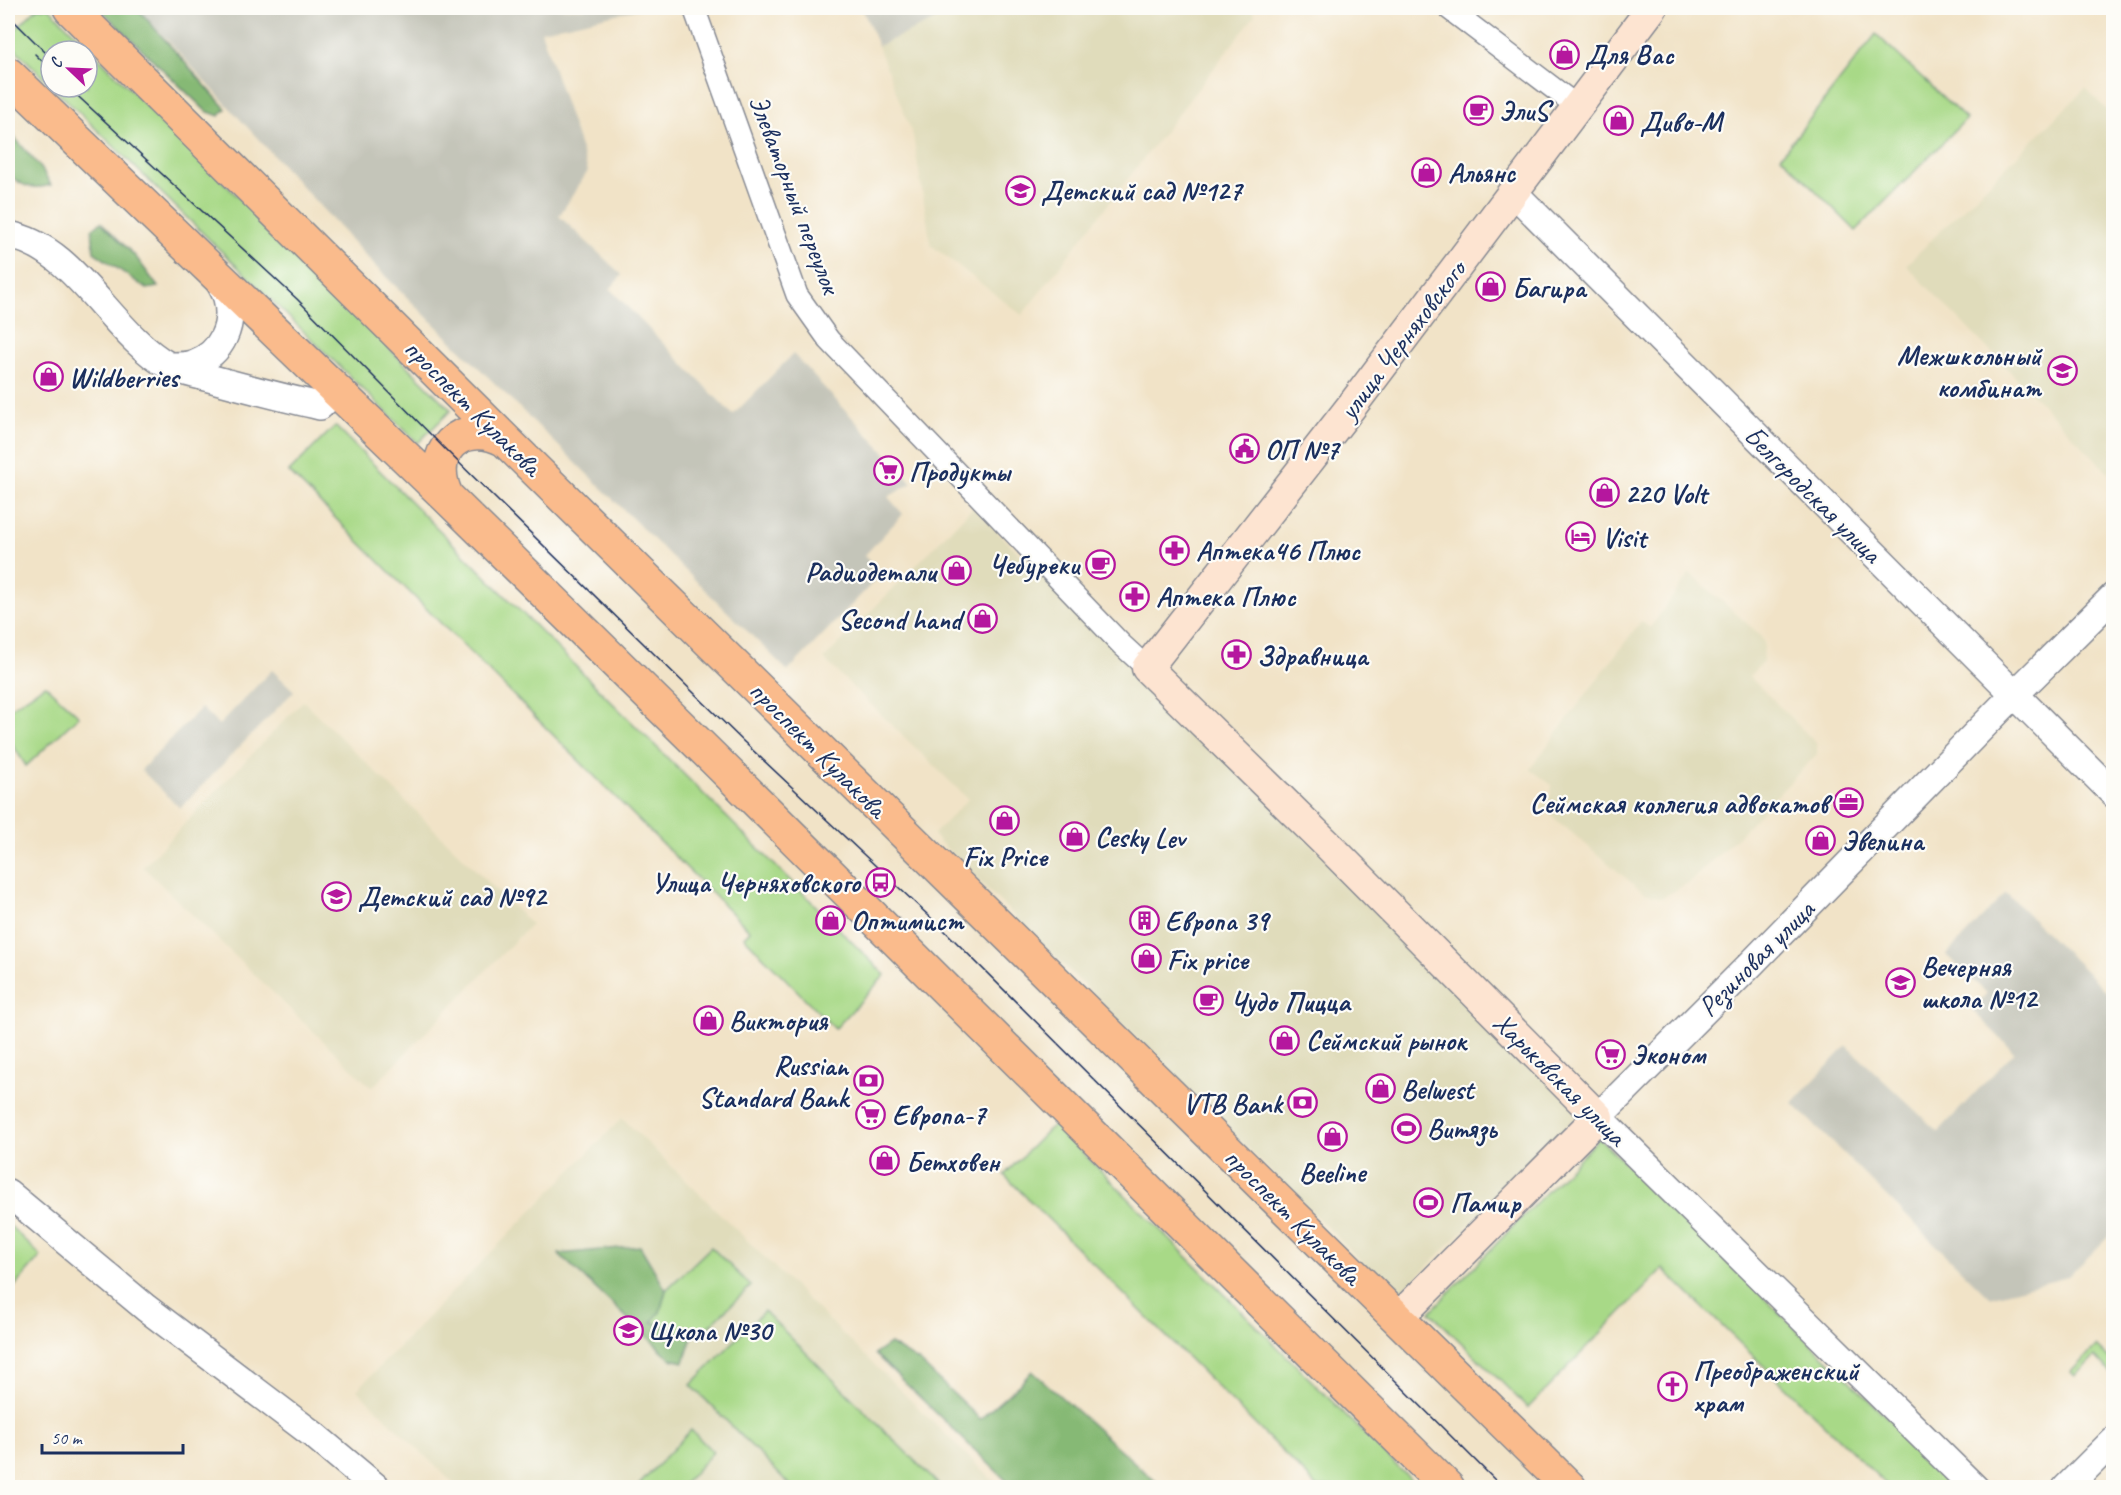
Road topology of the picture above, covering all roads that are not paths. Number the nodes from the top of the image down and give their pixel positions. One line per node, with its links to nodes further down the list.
1 (70, 8): 12 (main road, проспект Кулакова)
2 (694, 8): 15 (street, Элеваторный переулок)
3 (1448, 8): 6 (street)
4 (1652, 8): 6 (main road, улица Черняховского)
5 (8, 74): 9 (main road)
6 (1578, 107): 7 (main road, улица Черняховского)
7 (1514, 193): 15 (main road, улица Черняховского); 16 (street, Белгородская улица)
8 (8, 235): 10 (street)
9 (217, 276): 10 (street); 11 (main road)
10 (171, 367): 11 (street)
11 (328, 398): 13 (main road)
12 (505, 440): 13 (main road); 20 (main road, проспект Кулакова)
13 (447, 497): 23 (main road)
14 (2114, 596): 16 (street, Резиновая улица)
15 (1147, 668): 18 (main road, Харьковская улица)
16 (2014, 695): 17 (street, Белгородская улица); 18 (street, Резиновая улица)
17 (2114, 794)
18 (1598, 1117): 20 (main road, Резиновая улица); 25 (street, Харьковская улица)
19 (8, 1193): 22 (street)
20 (1396, 1319): 24 (main road, проспект Кулакова)
21 (2114, 1440): 26 (street)
22 (377, 1488)
23 (1448, 1488)
24 (1570, 1488)
25 (1975, 1488)
26 (2066, 1488)

